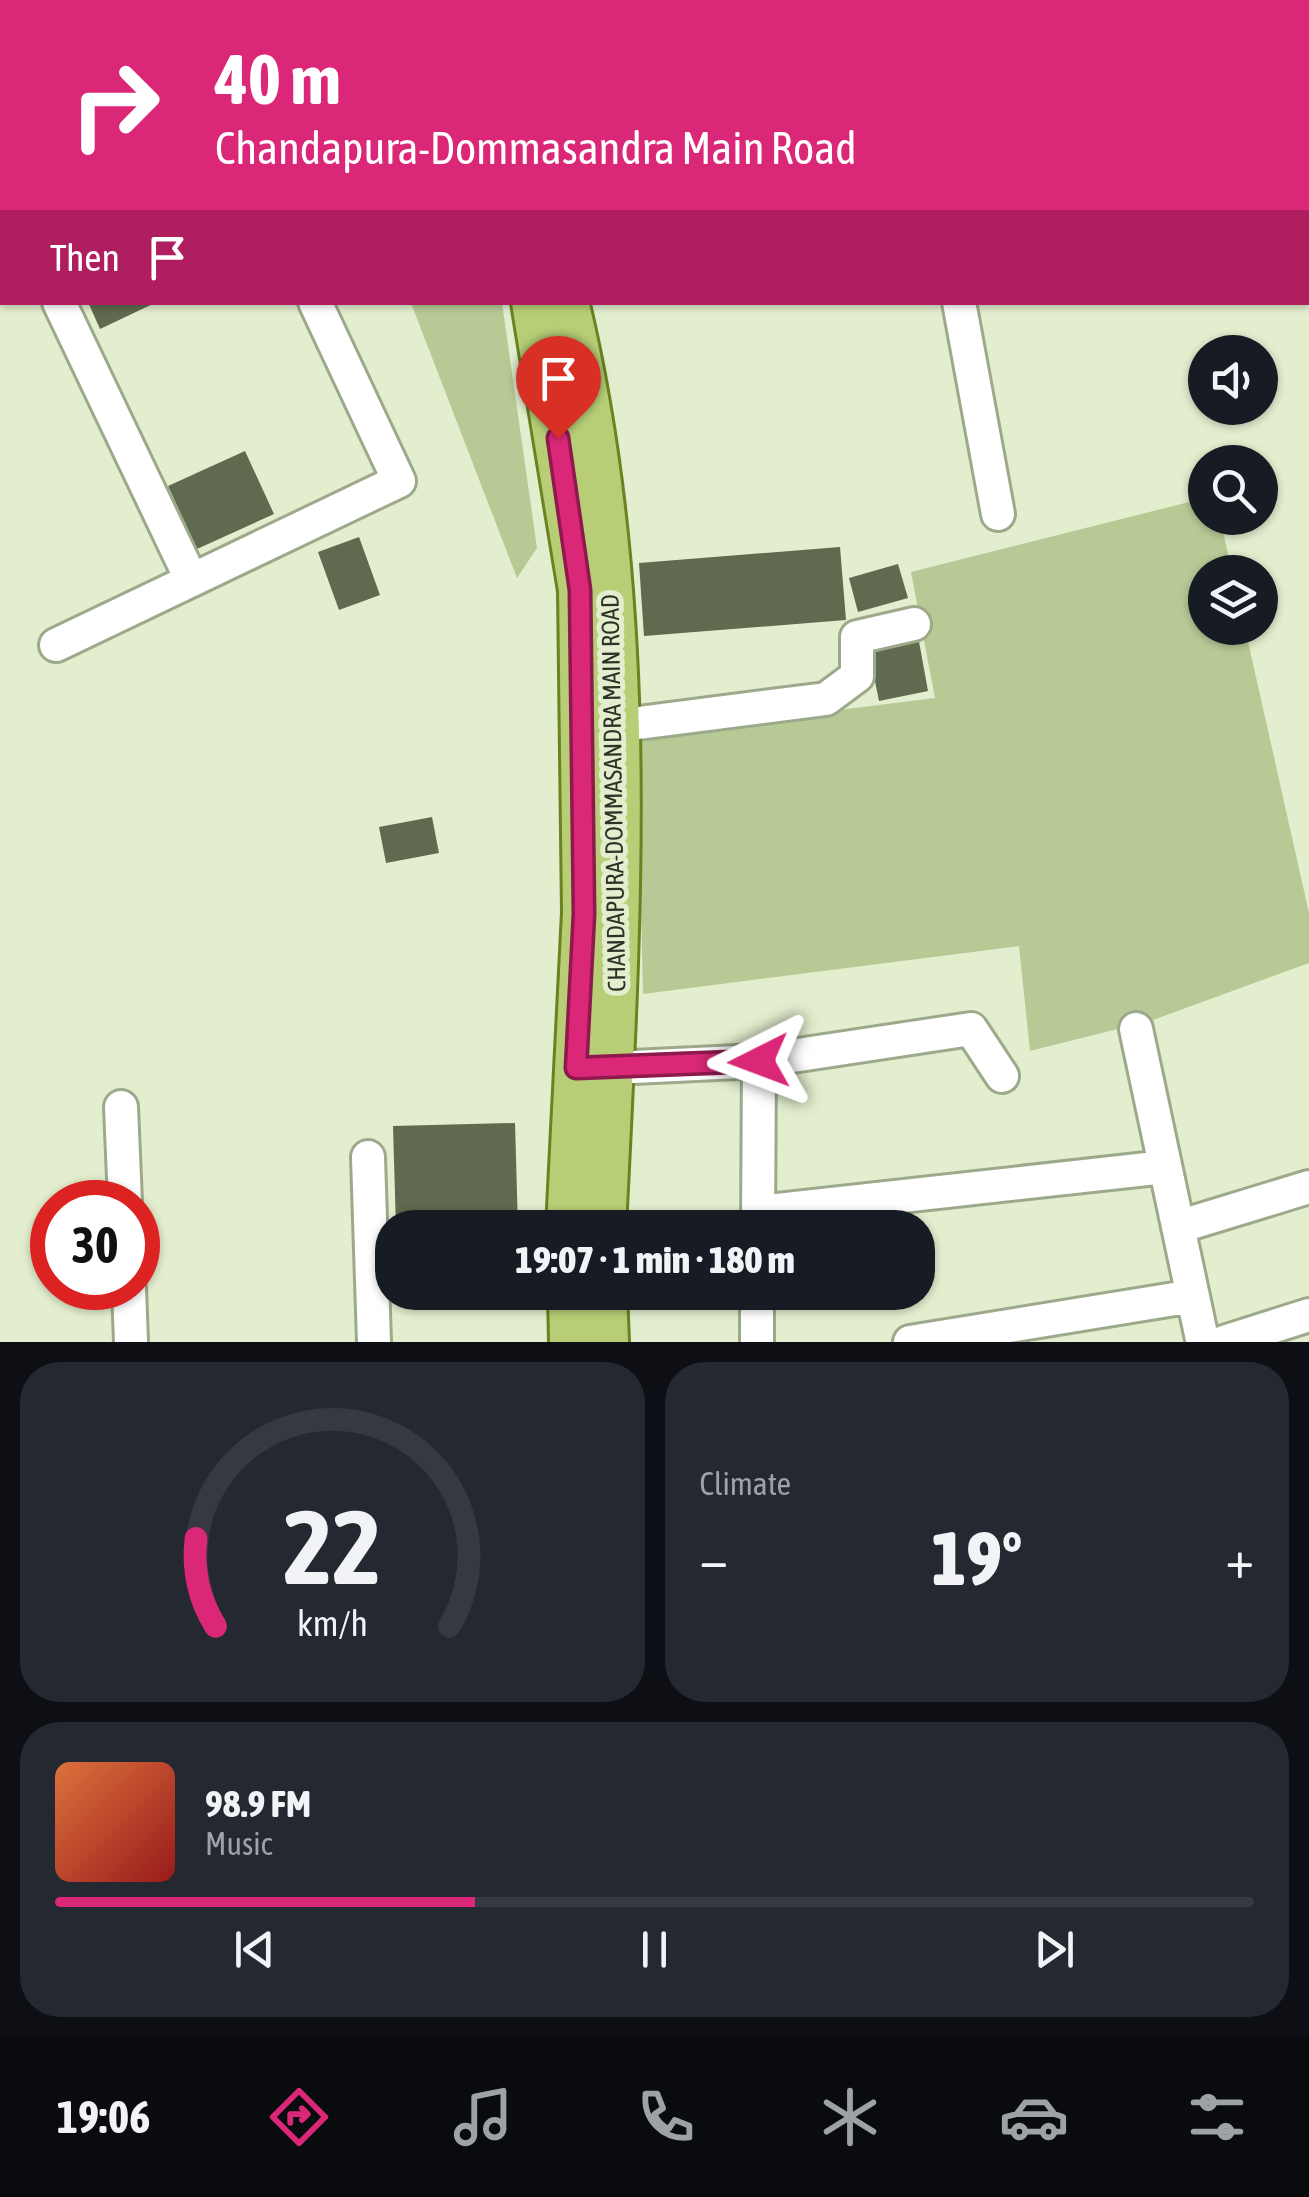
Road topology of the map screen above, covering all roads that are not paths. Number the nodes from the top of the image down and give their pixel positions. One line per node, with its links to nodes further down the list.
1 (59, 305): 7 (street)
2 (316, 305): 7 (street)
3 (533, 305): 13 (main road, CHANDAPURA-DOMMASANDRA MAIN ROAD)
4 (568, 305): 10 (main road, CHANDAPURA-DOMMASANDRA MAIN ROAD)
5 (960, 305): 6 (street)
6 (998, 514)
7 (190, 580): 9 (street)
8 (914, 624): 10 (street)
9 (56, 645)
10 (615, 726): 13 (main road, CHANDAPURA-DOMMASANDRA MAIN ROAD)
11 (1136, 1029): 17 (street)
12 (759, 1061): 13 (street); 14 (street); 22 (street)
13 (594, 1069): 20 (main road, CHANDAPURA-DOMMASANDRA MAIN ROAD); 21 (main road, CHANDAPURA-DOMMASANDRA MAIN ROAD)
14 (1002, 1076)
15 (122, 1107): 18 (street)
16 (368, 1157): 33 (street)
17 (1165, 1167): 23 (street); 24 (street)
18 (125, 1180)
19 (1309, 1187): 24 (street)
20 (571, 1210)
21 (603, 1210)
22 (758, 1210)
23 (835, 1210)
24 (1178, 1227): 25 (street)
25 (1193, 1296): 31 (street); 37 (street)
26 (130, 1310): 32 (street)
27 (570, 1310): 34 (main road)
28 (606, 1310): 35 (main road)
29 (757, 1310): 36 (street)
30 (1309, 1315): 31 (street)
31 (1209, 1341)
32 (131, 1342)
33 (374, 1342)
34 (571, 1342)
35 (607, 1342)
36 (757, 1342)
37 (910, 1342)

